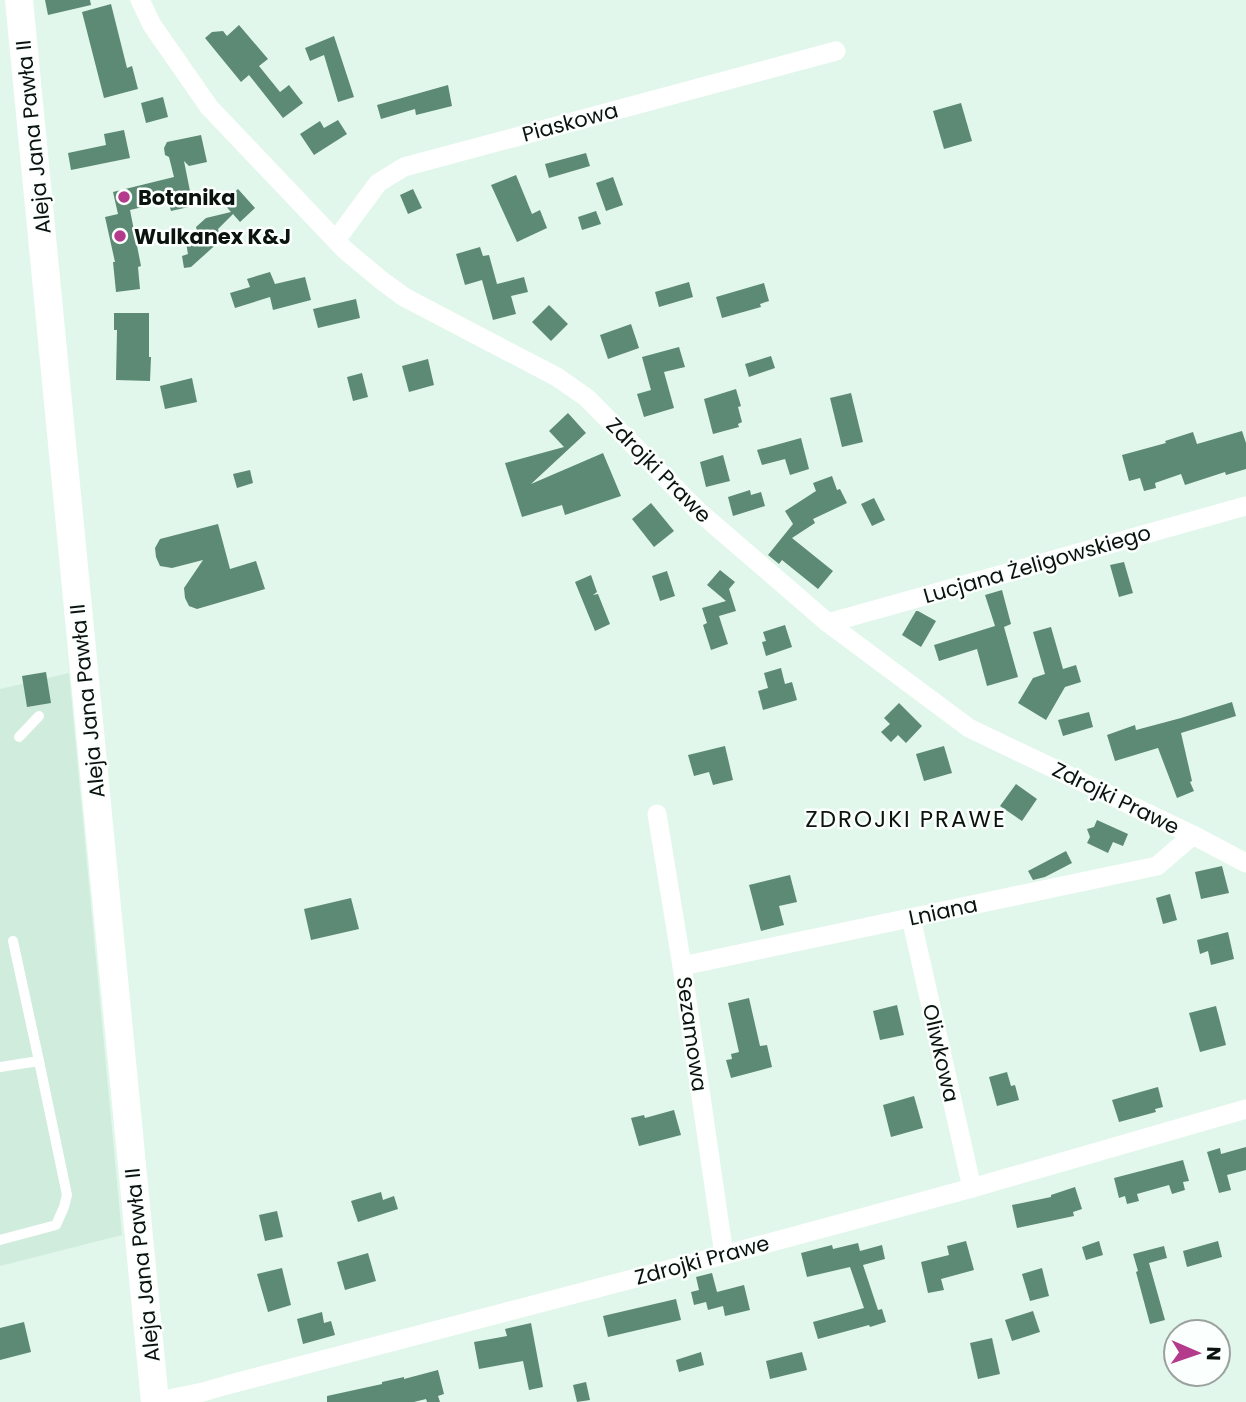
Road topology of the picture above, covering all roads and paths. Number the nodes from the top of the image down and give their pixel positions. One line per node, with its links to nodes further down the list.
1 (19, 0): 21 (main road, Aleja Jana Pawła II)
2 (139, 0): 4 (street, Zdrojki Prawe)
3 (836, 51): 4 (street, Piaskowa)
4 (336, 240): 6 (street, Zdrojki Prawe)
5 (1246, 506): 6 (street, Lucjana Żeligowskiego)
6 (828, 623): 10 (street, Zdrojki Prawe)
7 (39, 716): 8 (lane)
8 (19, 737)
9 (657, 814): 14 (street, Sezamowa)
10 (1193, 835): 11 (street, Zdrojki Prawe); 12 (street, Lniana)
11 (1246, 863)
12 (911, 918): 14 (street, Lniana); 18 (street, Oliwkowa)
13 (13, 941): 15 (lane)
14 (682, 966): 20 (street, Sezamowa)
15 (39, 1060): 16 (lane); 19 (lane)
16 (0, 1067)
17 (1246, 1109): 18 (street, Zdrojki Prawe)
18 (972, 1188): 20 (street, Zdrojki Prawe)
19 (0, 1240)
20 (724, 1255): 21 (street, Zdrojki Prawe)
21 (155, 1402)

